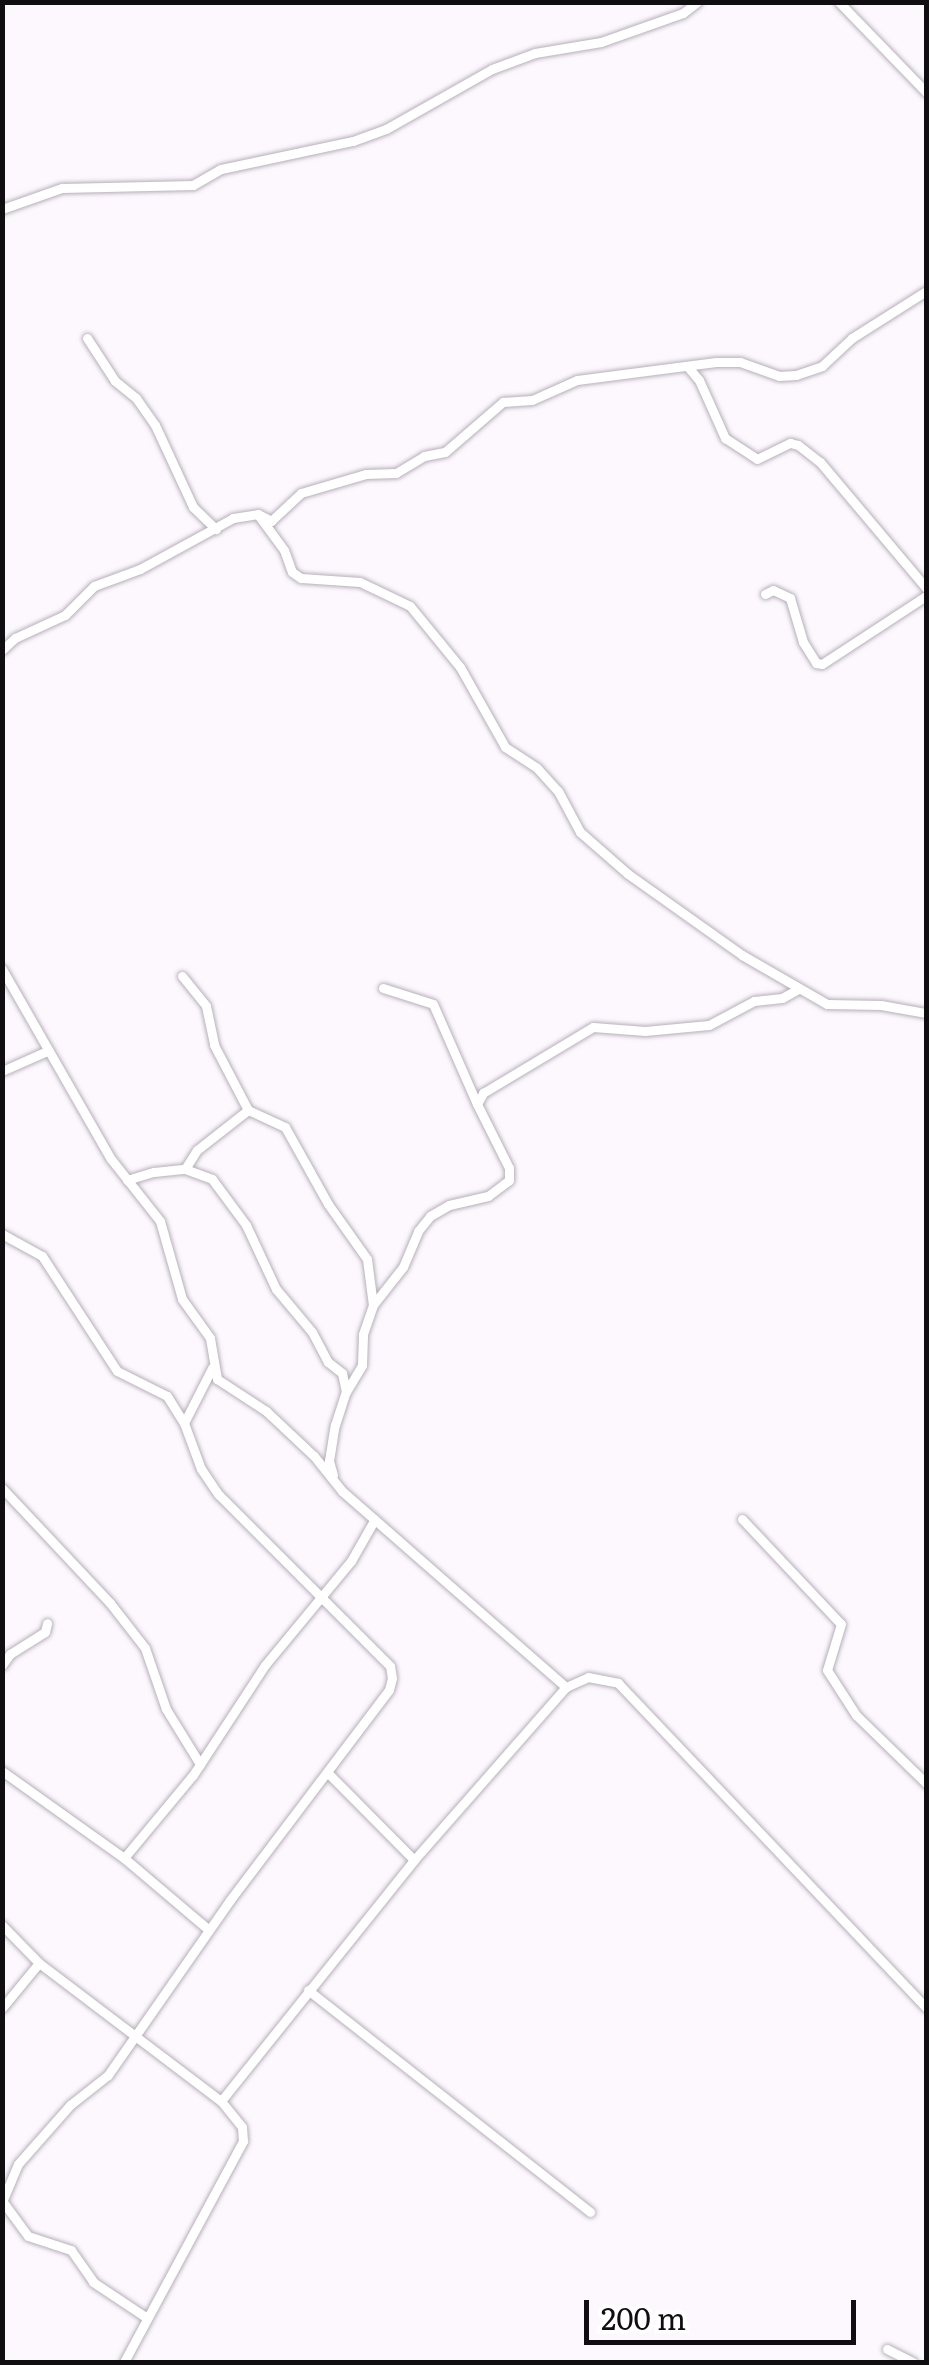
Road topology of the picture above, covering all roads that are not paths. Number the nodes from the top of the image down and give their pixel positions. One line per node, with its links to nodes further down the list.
1 (698, 2): 4 (street)
2 (838, 2): 3 (street)
3 (926, 92)
4 (2, 209)
5 (926, 290): 7 (street)
6 (87, 338): 9 (street)
7 (688, 366): 8 (street); 10 (street)
8 (258, 514): 9 (street); 17 (street)
9 (216, 529): 13 (street)
10 (926, 588)
11 (765, 594): 12 (street)
12 (926, 596)
13 (2, 650)
14 (2, 970): 19 (street)
15 (182, 976): 22 (street)
16 (383, 988): 21 (street)
17 (798, 990): 18 (street); 21 (street)
18 (926, 1012)
19 (47, 1051): 20 (street); 24 (street)
20 (2, 1071)
21 (477, 1104): 26 (street)
22 (248, 1110): 23 (street); 26 (street)
23 (185, 1170): 24 (street); 28 (street)
24 (127, 1180): 27 (street)
25 (2, 1234): 29 (street)
26 (374, 1305): 28 (street)
27 (212, 1368): 29 (street); 30 (street)
28 (346, 1392): 30 (street)
29 (184, 1423): 34 (street)
30 (334, 1480): 32 (street)
31 (2, 1488): 38 (street)
32 (375, 1519): 34 (street); 37 (street)
33 (742, 1519): 41 (street)
34 (321, 1596): 38 (street); 40 (street)
35 (47, 1623): 36 (street)
36 (2, 1665)
37 (566, 1687): 43 (street); 48 (street)
38 (200, 1764): 42 (street)
39 (2, 1771): 42 (street)
40 (328, 1773): 43 (street); 45 (street)
41 (926, 1784)
42 (124, 1858): 45 (street)
43 (414, 1860): 47 (street)
44 (2, 1924): 46 (street)
45 (208, 1930): 50 (street)
46 (39, 1963): 49 (street); 50 (street)
47 (308, 1990): 51 (street); 53 (street)
48 (926, 2007)
49 (2, 2008)
50 (134, 2036): 51 (street); 52 (street)
51 (221, 2101): 54 (street)
52 (3, 2202): 54 (street)
53 (590, 2212)
54 (147, 2318): 56 (street)
55 (888, 2349): 57 (street)
56 (124, 2362)
57 (913, 2362)

